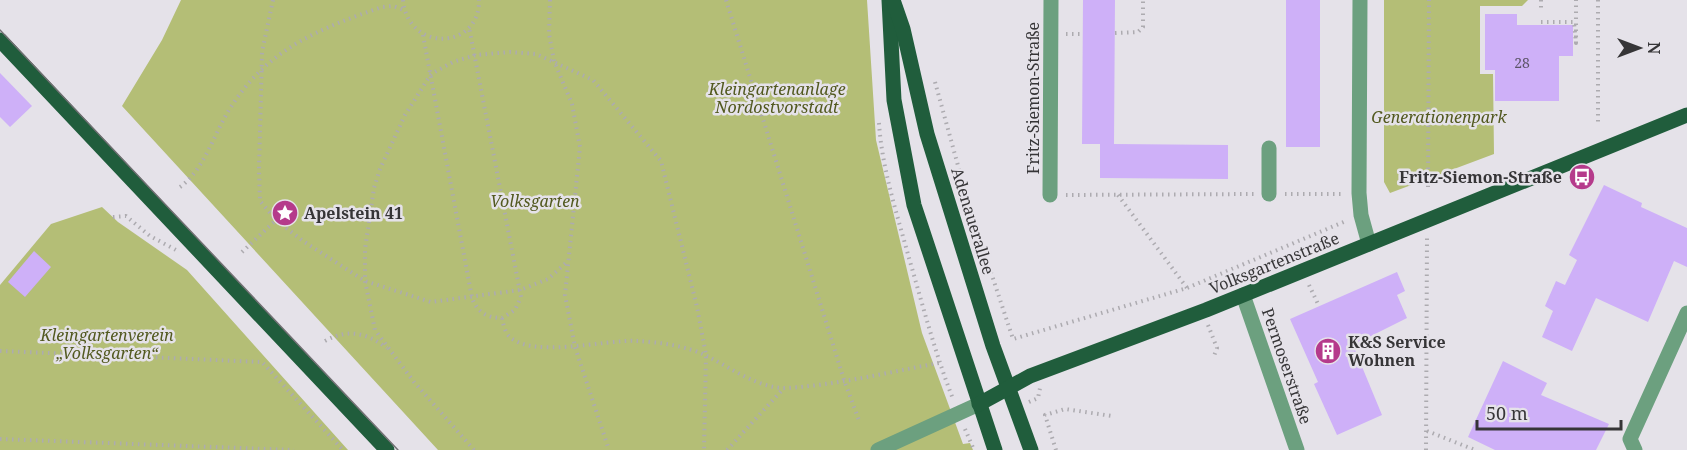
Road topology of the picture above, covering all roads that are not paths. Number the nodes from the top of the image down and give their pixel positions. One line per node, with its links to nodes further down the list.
1 (889, 0): 14 (main road)
2 (894, 0): 13 (main road, Adenauerallee)
3 (1051, 0): 9 (street, Fritz-Siemon-Straße)
4 (1360, 0): 10 (street)
5 (0, 40): 15 (main road)
6 (1687, 115): 10 (main road, Volksgartenstraße)
7 (1269, 148): 8 (street)
8 (1269, 194)
9 (1050, 195)
10 (1369, 244): 11 (main road, Volksgartenstraße)
11 (1243, 295): 13 (main road, Volksgartenstraße); 19 (street, Permoserstraße)
12 (1687, 313): 20 (street)
13 (1009, 387): 14 (main road, Volksgartenstraße); 18 (main road, Adenauerallee)
14 (979, 404): 16 (street, Volksgartenstraße); 17 (main road)
15 (387, 450)
16 (878, 450)
17 (995, 450)
18 (1030, 450)
19 (1297, 450)
20 (1635, 450)

